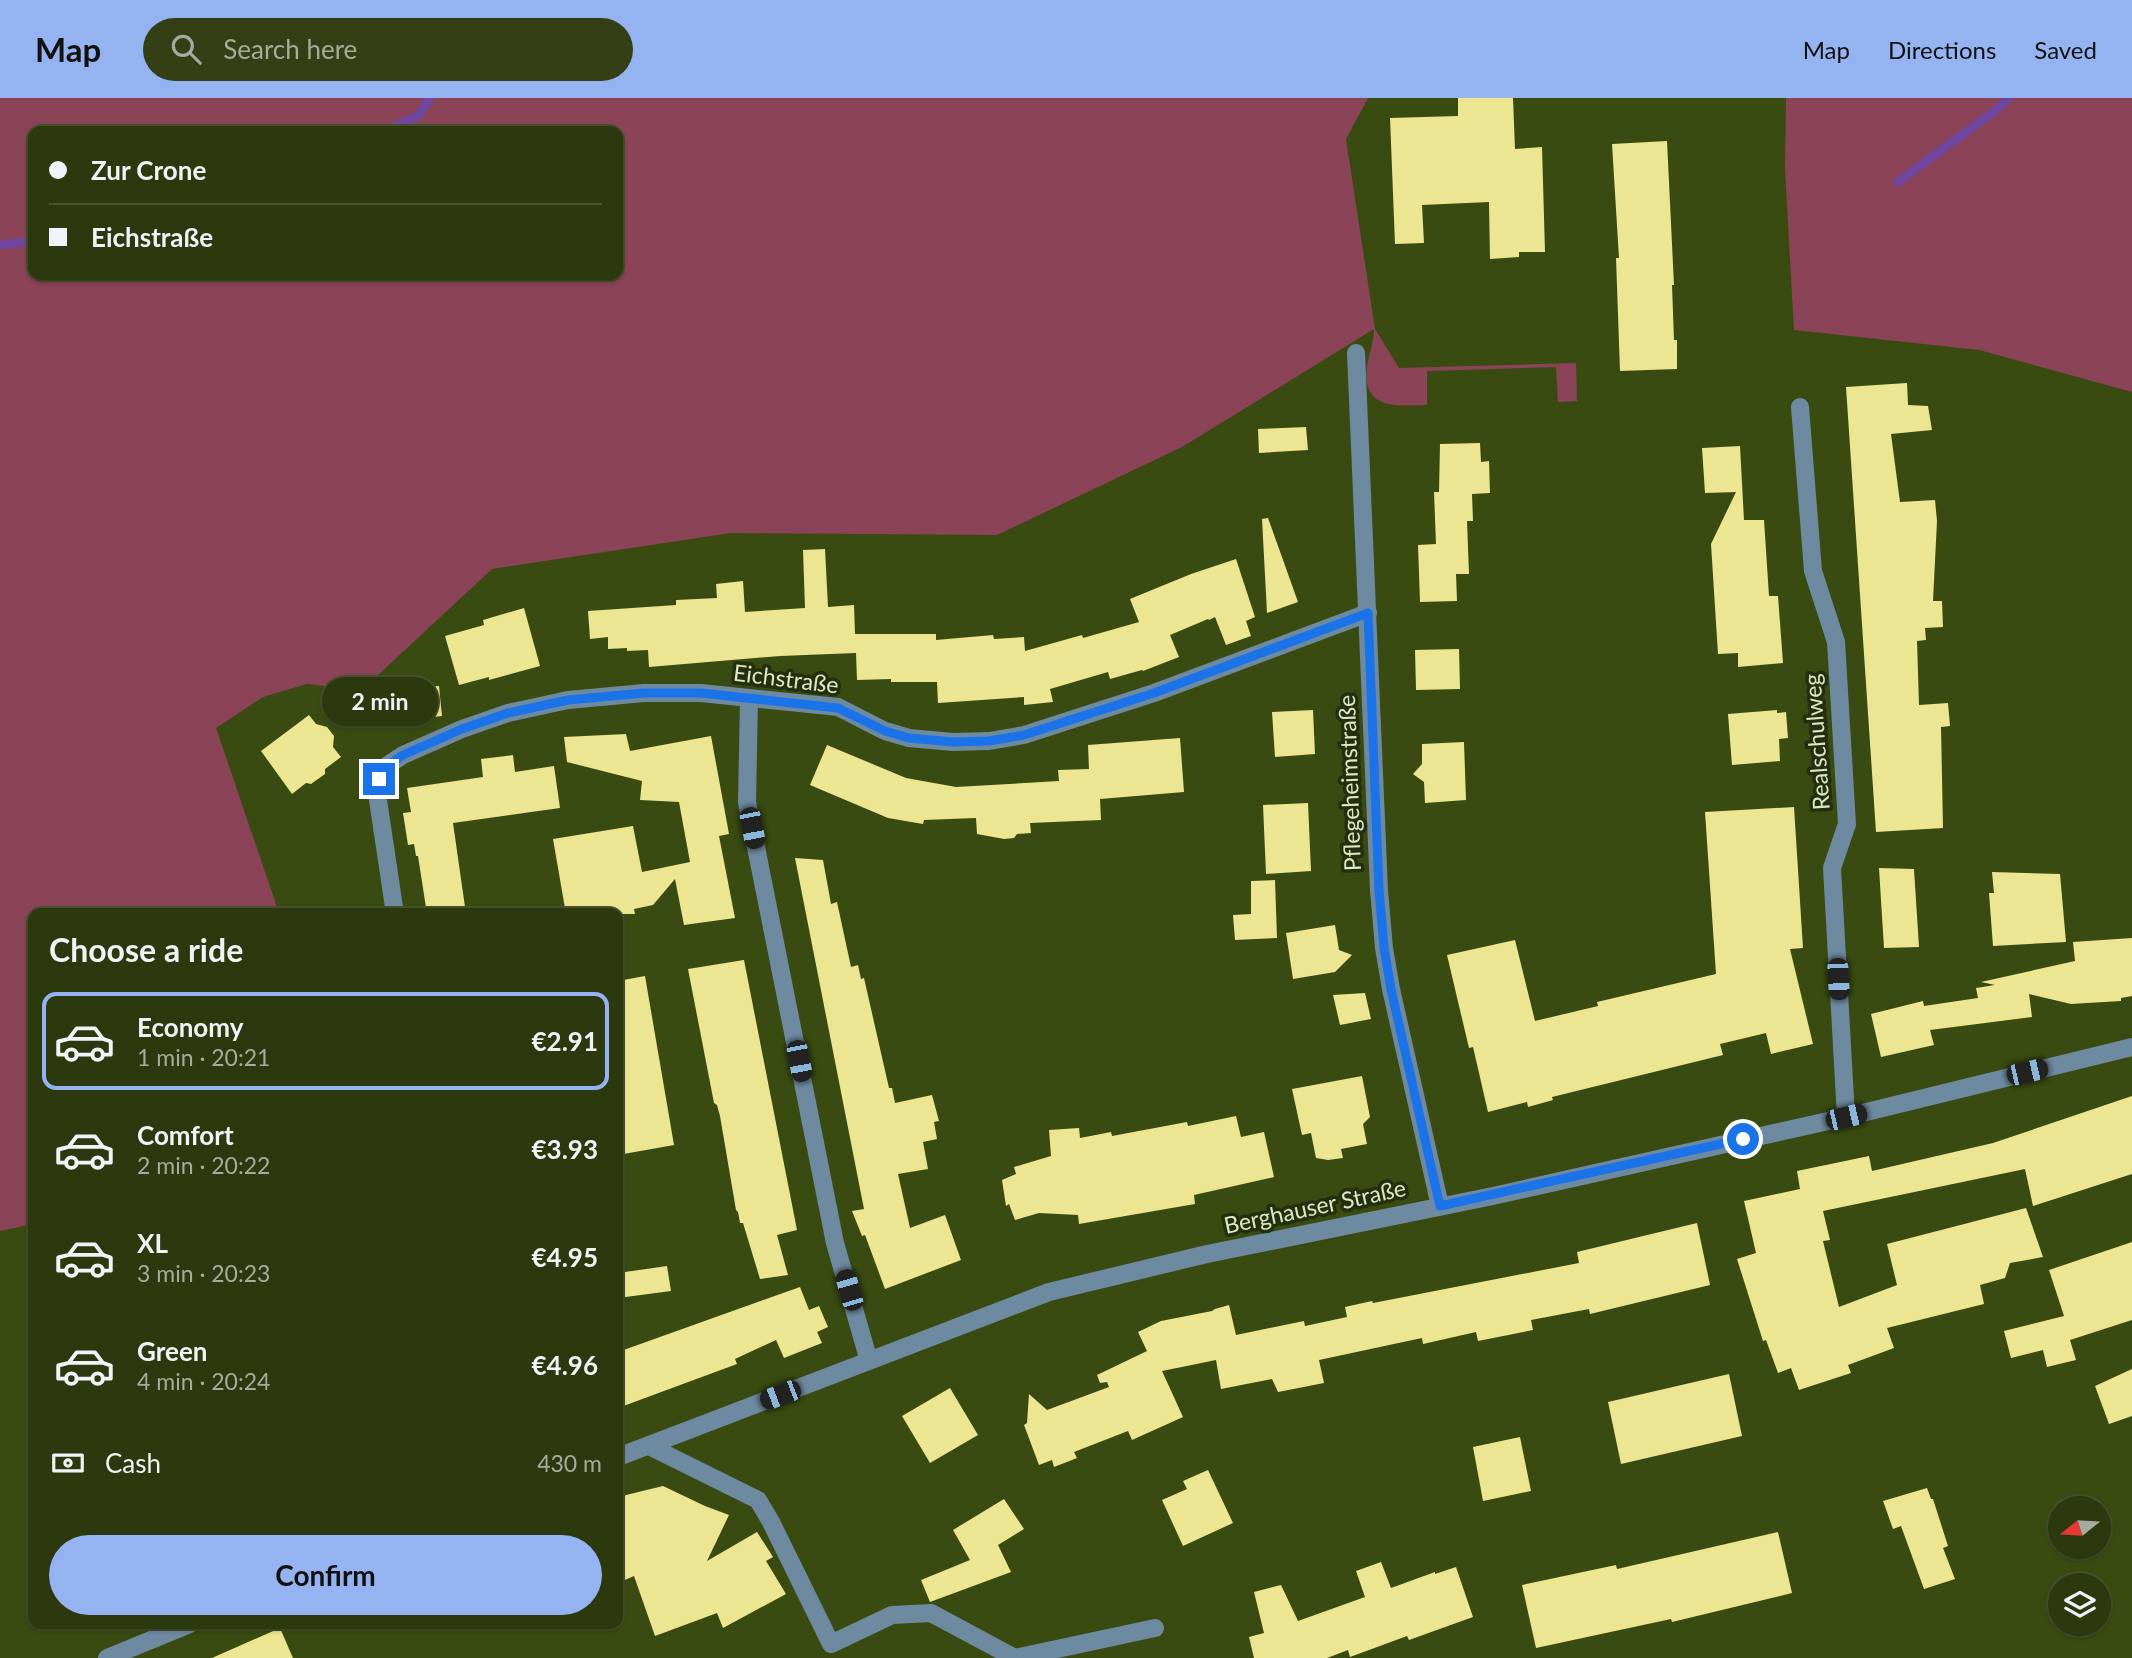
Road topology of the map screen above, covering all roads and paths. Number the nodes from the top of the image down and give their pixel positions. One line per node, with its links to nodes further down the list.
1 (1356, 353): 3 (street, Pflegeheimstraße)
2 (1800, 407): 7 (street, Realschulweg)
3 (1368, 613): 4 (street, Eichstraße); 8 (street, Pflegeheimstraße)
4 (749, 699): 5 (street, Eichstraße); 9 (street)
5 (395, 908)
6 (2132, 1047): 7 (street, Berghauser Straße)
7 (1846, 1117): 8 (street, Berghauser Straße)
8 (1440, 1206): 9 (street, Berghauser Straße)
9 (869, 1361): 10 (street, Berghauser Straße)
10 (649, 1446): 11 (street, Berghauser Straße); 14 (street)
11 (623, 1455)
12 (1155, 1628): 14 (street)
13 (178, 1629): 15 (street)
14 (832, 1651)
15 (107, 1658)

